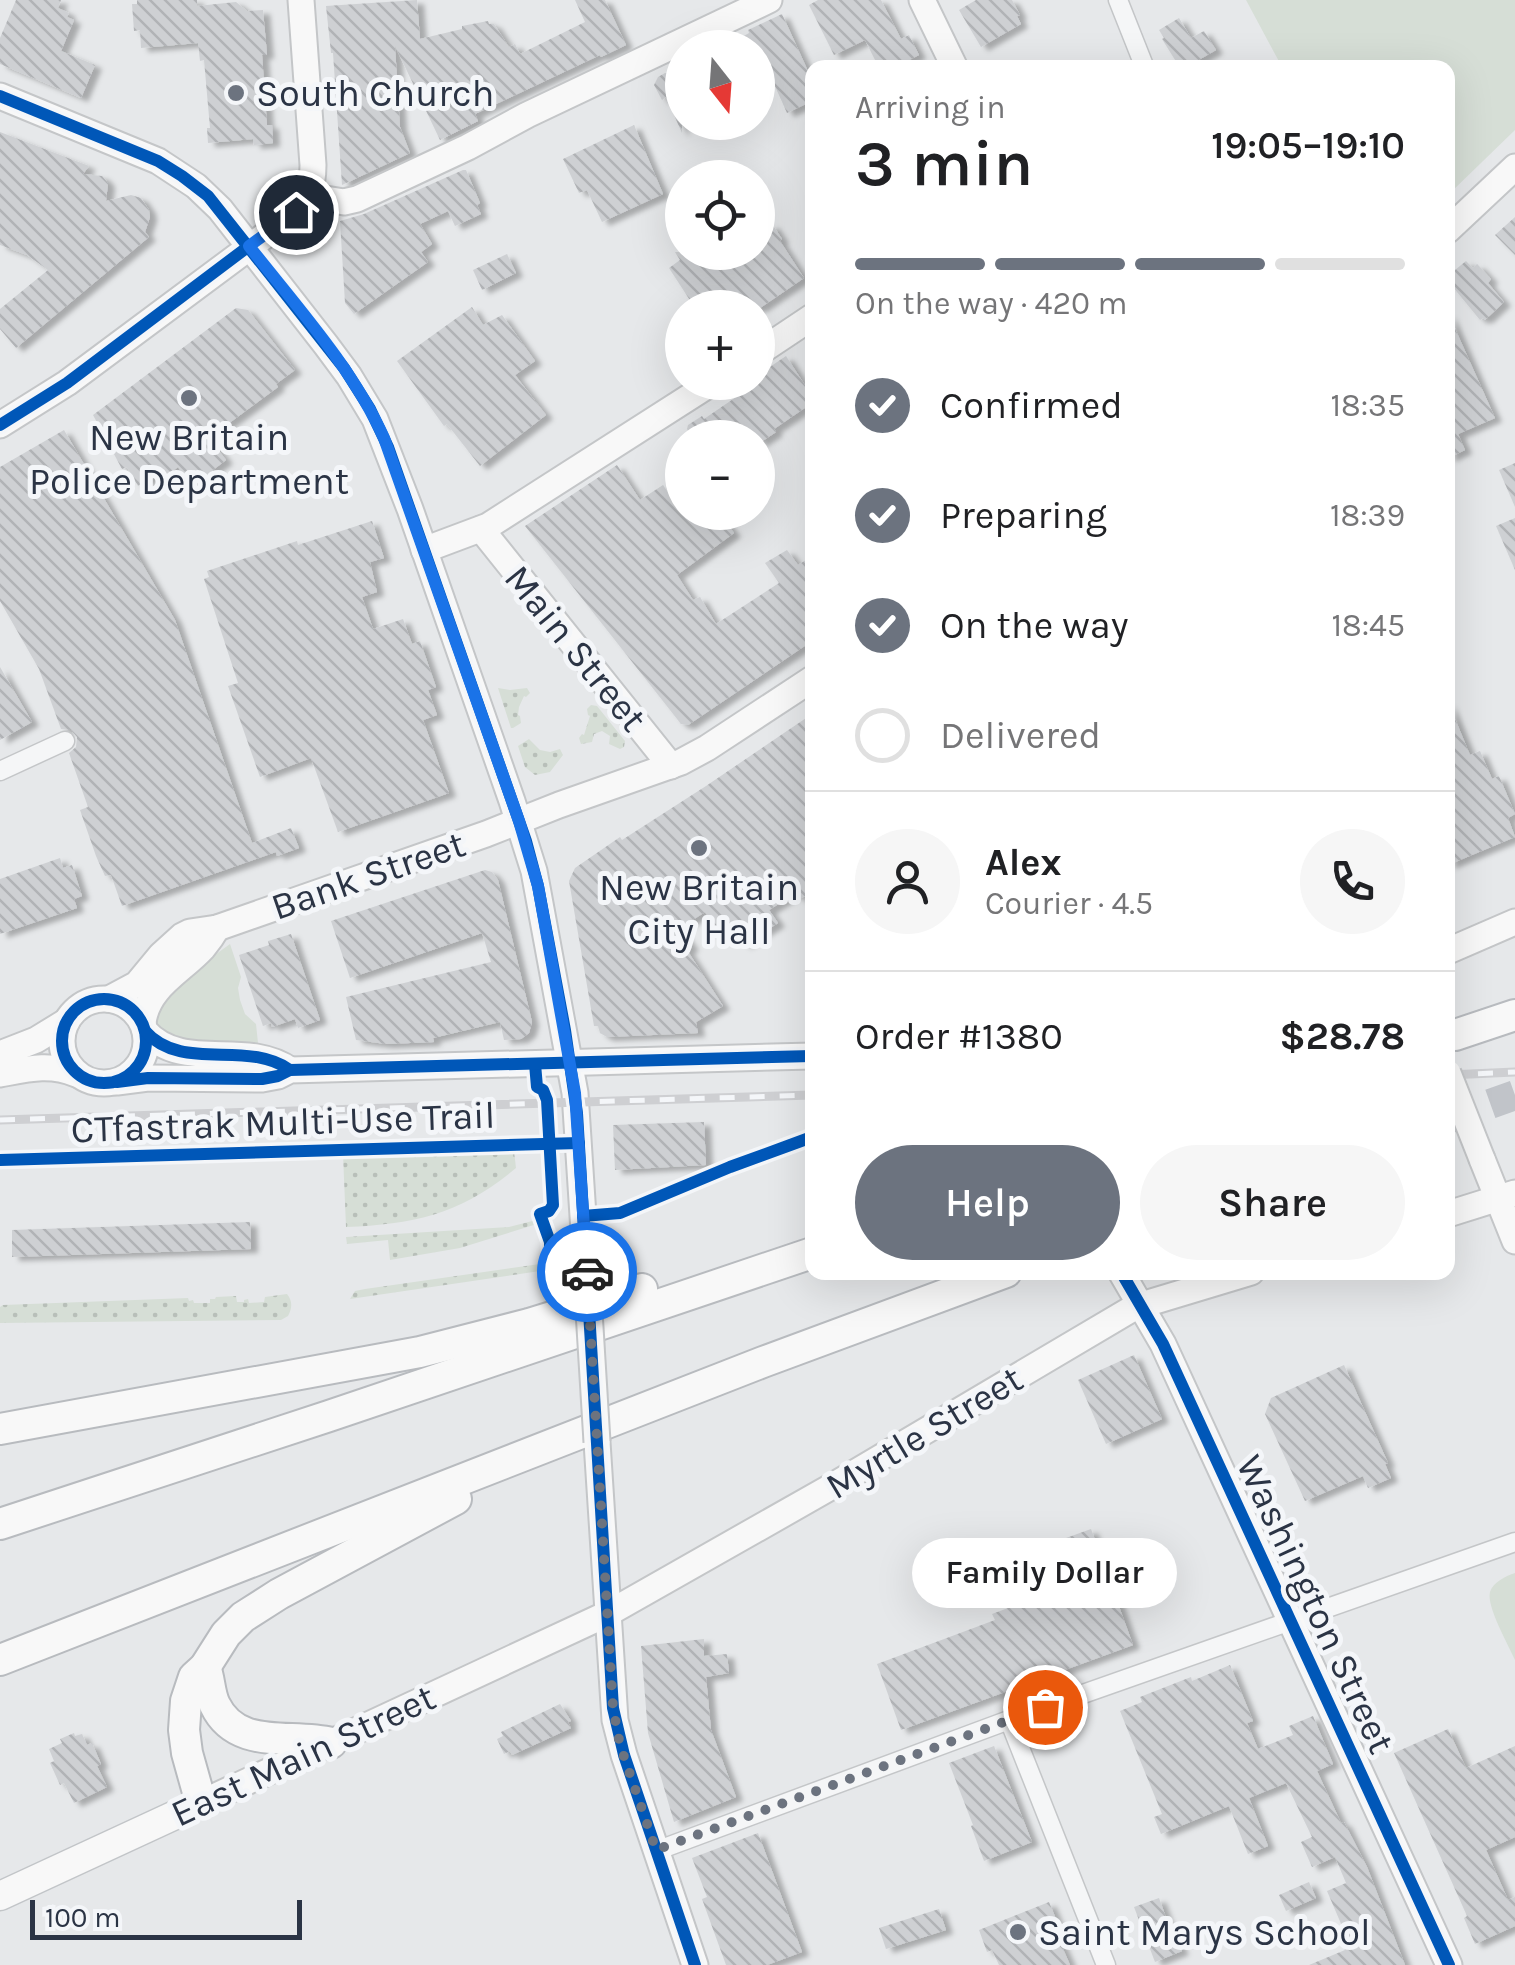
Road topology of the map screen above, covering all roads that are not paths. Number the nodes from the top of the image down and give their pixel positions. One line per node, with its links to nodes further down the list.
1 (301, 0): 10 (street)
2 (769, 0): 5 (street)
3 (922, 0): 6 (street)
4 (1118, 0): 7 (street)
5 (738, 7): 10 (street)
6 (951, 60)
7 (1142, 60)
8 (0, 96): 12 (street, Main Street)
9 (1515, 167): 11 (street)
10 (308, 196): 12 (street)
11 (1455, 223)
12 (249, 246): 16 (street); 18 (street, Main Street)
13 (805, 322): 14 (street)
14 (775, 342)
15 (684, 400): 17 (street)
16 (0, 425)
17 (481, 529): 18 (street); 21 (street, Main Street)
18 (424, 550): 23 (street, Main Street)
19 (805, 684): 21 (street, Bank Street)
20 (65, 742): 22 (street)
21 (671, 766): 23 (street, Bank Street)
22 (0, 771)
23 (519, 821): 25 (street, Bank Street); 34 (street, Main Street)
24 (1515, 922): 26 (street)
25 (218, 928): 27 (street, Bank Street); 30 (street, Bank Street)
26 (1455, 948)
27 (108, 999): 29 (street); 30 (street)
28 (1515, 1015): 31 (highway)
29 (67, 1021): 32 (street); 37 (street)
30 (144, 1027): 35 (street); 38 (street)
31 (1455, 1035)
32 (0, 1054)
33 (805, 1056): 34 (street)
34 (570, 1063): 35 (street); 53 (street, Main Street, bridge)
35 (290, 1070): 38 (street)
36 (0, 1074): 37 (street)
37 (76, 1074): 38 (street)
38 (117, 1082)
39 (1455, 1091): 40 (street, bridge)
40 (1506, 1196): 41 (street); 42 (street)
41 (1455, 1212)
42 (1515, 1240)
43 (805, 1254): 44 (highway)
44 (772, 1266): 49 (highway); 51 (highway)
45 (984, 1280): 50 (highway)
46 (1126, 1280): 48 (street, Washington Street)
47 (1224, 1280): 48 (street, Myrtle Street)
48 (1140, 1305): 53 (street, Myrtle Street); 54 (street, Washington Street)
49 (0, 1429)
50 (504, 1464): 55 (highway); 56 (highway)
51 (0, 1524)
52 (1515, 1542): 54 (street)
53 (607, 1614): 58 (street, East Main Street); 60 (street, Main Street)
54 (1290, 1620): 57 (street); 64 (street, Washington Street)
55 (0, 1660)
56 (205, 1667): 58 (highway); 59 (highway)
57 (1009, 1720): 60 (street); 63 (street)
58 (330, 1743): 59 (street, East Main Street)
59 (201, 1803): 61 (main road, East Main Street)
60 (656, 1850): 62 (street, Main Street)
61 (0, 1896)
62 (695, 1965)
63 (1106, 1965)
64 (1449, 1965)

